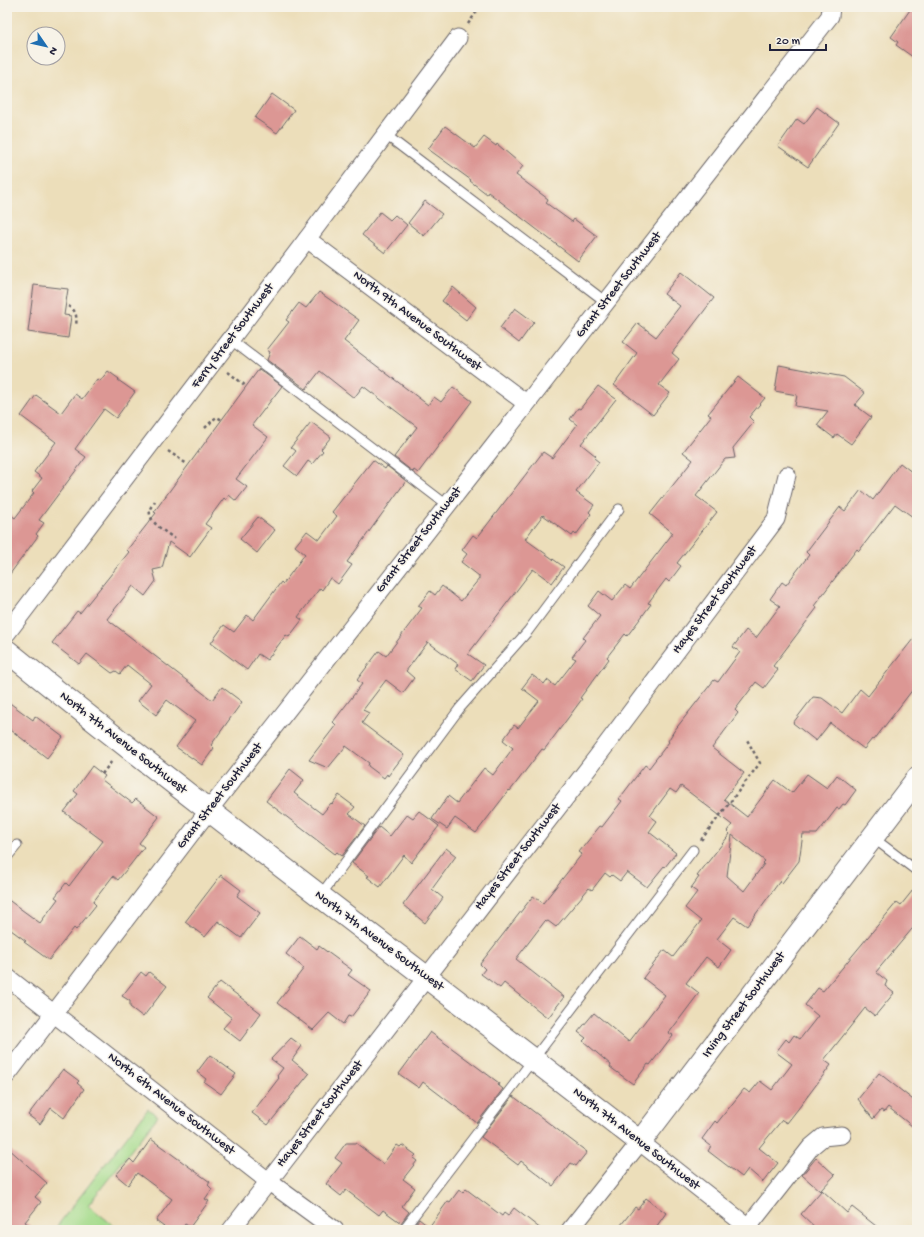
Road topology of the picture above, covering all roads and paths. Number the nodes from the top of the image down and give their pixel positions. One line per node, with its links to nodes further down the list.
1 (831, 7): 5 (street, Grant Street Southwest)
2 (458, 38): 3 (street, Ferry Street Southwest)
3 (386, 134): 4 (street, Ferry Street Southwest); 5 (lane)
4 (307, 239): 8 (street, Ferry Street Southwest); 11 (street, North 9th Avenue Southwest)
5 (606, 302): 11 (street, Grant Street Southwest)
6 (68, 306): 7 (path)
7 (76, 326)
8 (231, 340): 18 (lane); 21 (street, Ferry Street Southwest)
9 (228, 372): 10 (path)
10 (246, 386)
11 (526, 403): 18 (street, Grant Street Southwest)
12 (222, 420): 13 (path)
13 (205, 428)
14 (167, 450): 15 (path)
15 (186, 464)
16 (787, 475): 35 (street, Hayes Street Southwest)
17 (155, 501): 20 (path)
18 (447, 505): 27 (street, Grant Street Southwest)
19 (619, 509): 33 (lane)
20 (175, 539)
21 (7, 633)
22 (7, 651): 27 (street, North 7th Avenue Southwest)
23 (746, 738): 30 (path)
24 (115, 757): 25 (path)
25 (102, 774)
26 (917, 779): 28 (street, Irving Street Southwest)
27 (209, 810): 33 (street, North 7th Avenue Southwest); 36 (street, Grant Street Southwest)
28 (872, 837): 32 (lane); 40 (street, Irving Street Southwest)
29 (17, 845): 31 (lane)
30 (693, 850): 37 (lane)
31 (7, 857)
32 (917, 871)
33 (320, 896): 35 (street, North 7th Avenue Southwest)
34 (7, 977): 36 (street, North 6th Avenue Southwest)
35 (426, 977): 37 (street, North 7th Avenue Southwest); 41 (street, Hayes Street Southwest)
36 (54, 1013): 38 (street, Grant Street Southwest); 41 (street, North 6th Avenue Southwest)
37 (533, 1058): 40 (street, North 7th Avenue Southwest); 45 (lane)
38 (7, 1075)
39 (842, 1135): 42 (street)
40 (640, 1142): 42 (street, North 7th Avenue Southwest); 46 (street, Irving Street Southwest)
41 (268, 1181): 43 (street, Hayes Street Southwest); 44 (street, North 6th Avenue Southwest)
42 (750, 1229)
43 (230, 1230)
44 (335, 1230)
45 (403, 1230)
46 (570, 1230)

